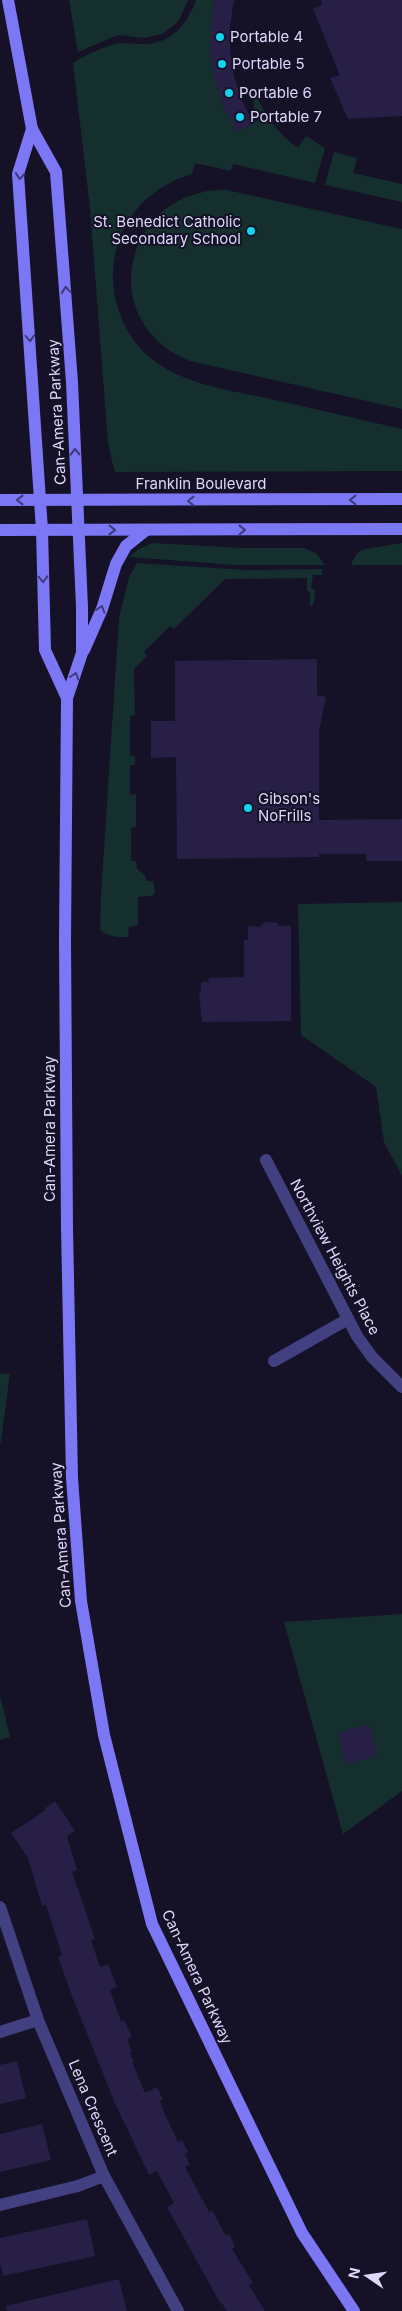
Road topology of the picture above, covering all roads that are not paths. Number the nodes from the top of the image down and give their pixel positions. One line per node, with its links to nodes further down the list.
1 (8, 0): 2 (main road, Can-Amera Parkway)
2 (32, 129): 5 (main road, Can-Amera Parkway, one-way to 5); 6 (main road, Can-Amera Parkway, one-way to 2)
3 (402, 499): 6 (main road, Franklin Boulevard, one-way to 6)
4 (0, 500): 5 (main road, Franklin Boulevard, one-way to 4)
5 (40, 500): 6 (main road, Franklin Boulevard); 9 (main road, Can-Amera Parkway)
6 (77, 501): 10 (main road, Can-Amera Parkway)
7 (402, 529): 11 (main road, one-way to 7)
8 (0, 530): 9 (main road)
9 (42, 530): 10 (main road); 13 (main road, Can-Amera Parkway, one-way to 13)
10 (79, 530): 11 (main road, one-way to 11); 12 (main road, Can-Amera Parkway)
11 (146, 530): 12 (main road, one-way to 11)
12 (82, 653): 13 (main road, Can-Amera Parkway, one-way to 12)
13 (67, 698): 24 (main road, Can-Amera Parkway)
14 (266, 1160): 15 (street, Northview Heights Place)
15 (348, 1320): 16 (street); 17 (street, Northview Heights Place)
16 (274, 1361)
17 (402, 1387)
18 (0, 1907): 19 (street, Lena Crescent)
19 (38, 2020): 20 (street); 21 (street, Lena Crescent)
20 (0, 2032)
21 (104, 2176): 22 (street); 23 (street, Lena Crescent)
22 (0, 2205)
23 (178, 2311)
24 (354, 2311)

